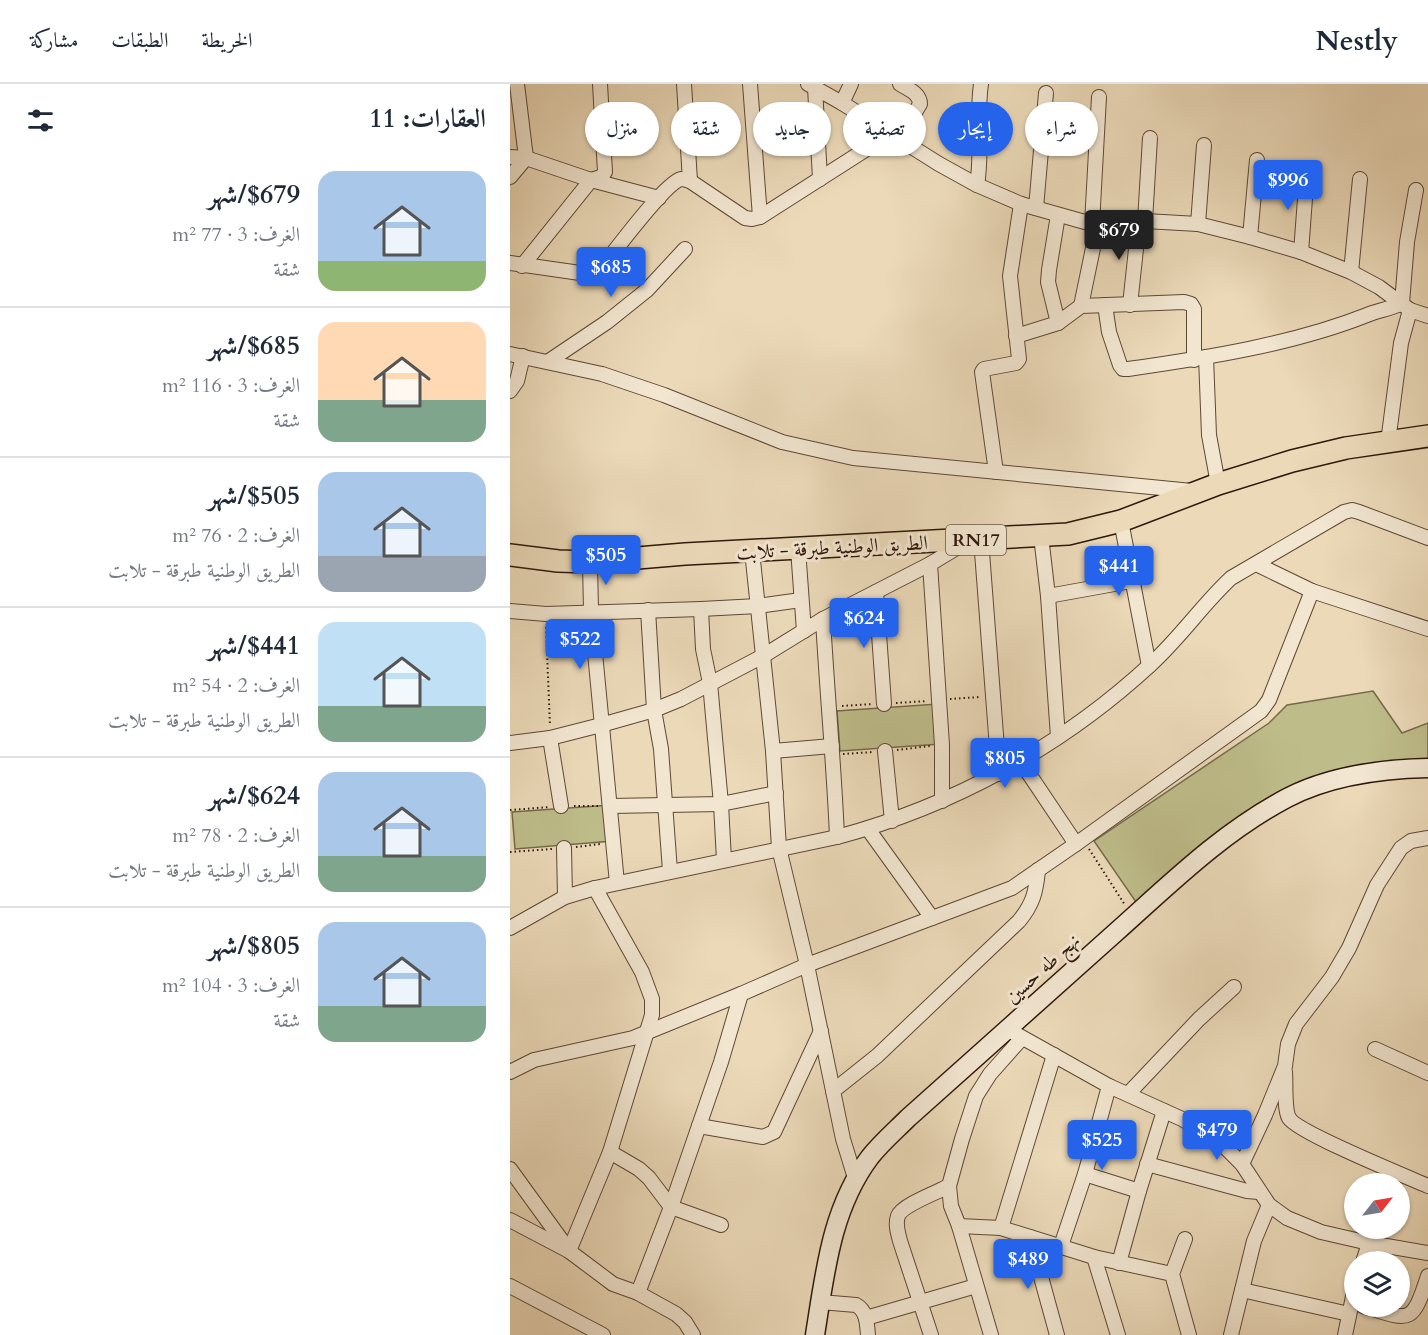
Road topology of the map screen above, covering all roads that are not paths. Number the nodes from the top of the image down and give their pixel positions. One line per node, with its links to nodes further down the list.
1 (517, 84): 18 (street)
2 (600, 84): 24 (street)
3 (684, 84): 25 (street)
4 (750, 84): 32 (street)
5 (851, 84): 12 (street)
6 (900, 84): 11 (street)
7 (981, 84): 26 (street)
8 (810, 85): 12 (street); 22 (street)
9 (1046, 93): 30 (street)
10 (1099, 97): 34 (street)
11 (920, 102)
12 (842, 103)
13 (1150, 138): 33 (street)
14 (1204, 145): 35 (street)
15 (860, 156): 22 (street)
16 (926, 156): 26 (street)
17 (510, 157): 18 (street)
18 (526, 158): 21 (street); 24 (street)
19 (1257, 160): 36 (street)
20 (1307, 172): 38 (street)
21 (510, 177)
22 (820, 179): 32 (street)
23 (1360, 179): 40 (street)
24 (591, 180): 28 (street); 39 (street)
25 (690, 181): 28 (street); 32 (street)
26 (977, 184): 29 (street)
27 (1416, 190): 44 (street)
28 (658, 198): 39 (street)
29 (1021, 204): 30 (street); 47 (street)
30 (1036, 208): 31 (street)
31 (1058, 215): 34 (street); 46 (street)
32 (760, 217)
33 (1142, 221): 34 (street); 35 (street); 42 (street)
34 (1095, 224): 43 (street)
35 (1198, 224): 36 (street)
36 (1250, 237): 38 (street)
37 (685, 249): 50 (street)
38 (1301, 252): 40 (street)
39 (516, 264)
40 (1351, 272): 44 (street)
41 (1105, 305): 42 (street); 43 (street); 49 (street)
42 (1130, 305): 49 (street)
43 (1081, 306): 46 (street)
44 (1406, 306): 45 (street); 49 (street); 53 (street)
45 (1428, 316)
46 (1058, 323): 47 (street)
47 (1016, 336): 54 (street)
48 (516, 355): 50 (street); 51 (street)
49 (1200, 358): 55 (street)
50 (549, 361): 54 (street)
51 (510, 391)
52 (1428, 436): 53 (main road, الطريق الوطنية طبرقة - تلابت / RN17)
53 (1388, 442): 55 (main road, الطريق الوطنية طبرقة - تلابت / RN17)
54 (996, 472): 55 (street)
55 (1209, 488): 56 (main road, الطريق الوطنية طبرقة - تلابت / RN17)
56 (1121, 521): 57 (main road, الطريق الوطنية طبرقة - تلابت / RN17); 66 (street)
57 (1041, 536): 59 (main road, الطريق الوطنية طبرقة - تلابت / RN17); 69 (street)
58 (1428, 538): 65 (street)
59 (975, 540): 60 (main road, الطريق الوطنية طبرقة - تلابت / RN17); 64 (street); 93 (street)
60 (798, 549): 61 (main road, الطريق الوطنية طبرقة - تلابت / RN17); 70 (street)
61 (752, 551): 63 (main road, الطريق الوطنية طبرقة - تلابت / RN17); 71 (street)
62 (510, 555): 63 (main road, الطريق الوطنية طبرقة - تلابت / RN17)
63 (590, 562): 75 (street)
64 (930, 564): 68 (street); 95 (street)
65 (1256, 564): 67 (street); 80 (street)
66 (1131, 581): 69 (street); 80 (street)
67 (1312, 591): 77 (street); 104 (street)
68 (876, 592): 76 (street); 82 (street)
69 (1048, 596): 85 (street)
70 (801, 600): 71 (street); 78 (street)
71 (758, 606): 72 (street); 79 (street)
72 (701, 609): 73 (street); 81 (street)
73 (648, 610): 75 (street); 83 (street)
74 (510, 611): 75 (street)
75 (591, 611): 84 (street)
76 (823, 619): 78 (street); 88 (street)
77 (1428, 629)
78 (804, 630): 79 (street)
79 (763, 656): 81 (street); 89 (street)
80 (1149, 666): 85 (street)
81 (710, 683): 83 (street); 96 (street)
82 (884, 704)
83 (654, 711): 84 (street); 99 (street)
84 (601, 725): 86 (street); 98 (street)
85 (1058, 737): 91 (street)
86 (550, 738): 87 (street); 97 (street)
87 (510, 743)
88 (832, 746): 89 (street); 102 (street)
89 (773, 751): 94 (street)
90 (885, 751): 100 (street)
91 (1021, 762): 93 (street); 104 (street)
92 (1428, 768): 120 (main road, نهج طه حسين)
93 (999, 774): 95 (street)
94 (776, 793): 96 (street); 106 (street)
95 (942, 801): 100 (street)
96 (721, 804): 99 (street); 107 (street)
97 (561, 806)
98 (610, 806): 99 (street); 110 (street)
99 (665, 806): 109 (street)
100 (892, 821): 101 (street)
101 (868, 829): 102 (street); 113 (street)
102 (837, 837): 106 (street)
103 (1428, 838): 123 (street)
104 (1079, 842): 108 (street)
105 (564, 848): 112 (street)
106 (779, 848): 107 (street); 115 (street)
107 (724, 860): 109 (street)
108 (1038, 870): 113 (street); 127 (street)
109 (670, 871): 110 (street)
110 (617, 883): 111 (street)
111 (595, 888): 112 (street); 119 (street)
112 (565, 897): 114 (street)
113 (932, 918): 115 (street)
114 (510, 928)
115 (807, 965): 117 (street); 118 (street)
116 (1234, 987): 128 (street)
117 (741, 994): 119 (street); 130 (street)
118 (821, 1031): 127 (street); 130 (street)
119 (648, 1032): 124 (street); 131 (street)
120 (1015, 1034): 122 (street); 136 (main road, نهج طه حسين); 137 (street)
121 (1375, 1049): 125 (street)
122 (1054, 1055): 126 (street); 146 (street)
123 (1285, 1066): 133 (street); 138 (street)
124 (510, 1072)
125 (1428, 1072)
126 (1108, 1086): 128 (street); 135 (street)
127 (833, 1091): 136 (street)
128 (1128, 1094): 129 (street)
129 (1164, 1111): 132 (street); 133 (street)
130 (699, 1126): 142 (street)
131 (610, 1152): 142 (street); 151 (street)
132 (1148, 1164): 139 (street); 140 (street)
133 (1242, 1164): 140 (street)
134 (510, 1169): 151 (street)
135 (1085, 1174): 139 (street); 150 (street)
136 (855, 1178): 162 (main road, نهج طه حسين)
137 (949, 1186): 145 (street); 163 (street)
138 (1428, 1186)
139 (1138, 1191): 155 (street)
140 (1259, 1192): 141 (street)
141 (1269, 1205): 149 (street); 160 (street)
142 (671, 1207): 144 (street); 161 (street)
143 (510, 1220): 151 (street)
144 (721, 1225)
145 (959, 1226): 146 (street); 159 (street)
146 (1001, 1228): 147 (street)
147 (1030, 1237): 150 (street); 174 (street)
148 (1185, 1239): 156 (street)
149 (1369, 1243): 152 (street); 153 (street)
150 (1060, 1246): 154 (street)
151 (569, 1251): 161 (street)
152 (1366, 1251)
153 (1428, 1253)
154 (1094, 1257): 155 (street); 175 (street)
155 (1119, 1263): 156 (street)
156 (1172, 1274): 176 (street)
157 (1428, 1276): 165 (street)
158 (510, 1286): 168 (street)
159 (976, 1286): 163 (street); 173 (street)
160 (1242, 1290): 164 (street); 177 (street)
161 (638, 1293): 169 (street)
162 (820, 1302): 167 (street); 170 (main road, نهج طه حسين)
163 (921, 1302): 167 (street); 172 (street)
164 (1344, 1303)
165 (1422, 1311)
166 (1351, 1317): 178 (street)
167 (866, 1318): 171 (street)
168 (603, 1335)
169 (693, 1335)
170 (814, 1335)
171 (868, 1335)
172 (931, 1335)
173 (991, 1335)
174 (1057, 1335)
175 (1118, 1335)
176 (1189, 1335)
177 (1231, 1335)
178 (1345, 1335)

